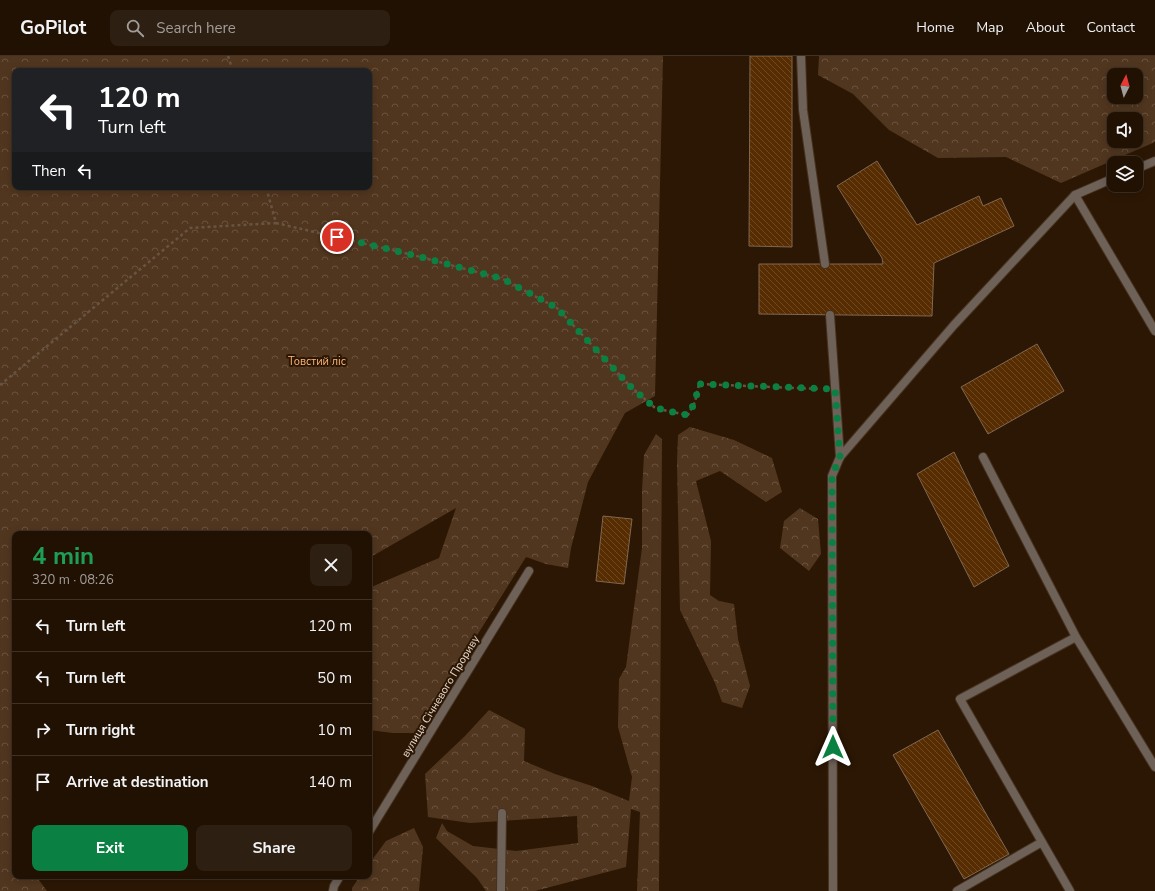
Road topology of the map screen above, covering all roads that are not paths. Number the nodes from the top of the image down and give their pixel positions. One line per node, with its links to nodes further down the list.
1 (801, 56): 6 (street)
2 (1155, 161): 3 (street)
3 (1143, 166)
4 (1107, 181): 5 (street)
5 (1075, 195): 8 (street); 9 (street)
6 (825, 264)
7 (830, 315): 9 (street)
8 (1155, 331)
9 (840, 457): 20 (street)
10 (983, 457): 12 (street)
11 (529, 571): 15 (street, вулиця Січневого Прориву)
12 (1076, 637): 13 (street); 16 (street)
13 (1155, 767)
14 (502, 813): 19 (street)
15 (372, 827)
16 (1042, 842): 21 (street); 22 (street)
17 (338, 879): 18 (street)
18 (333, 891)
19 (501, 891)
20 (833, 891)
21 (958, 891)
22 (1070, 891)

